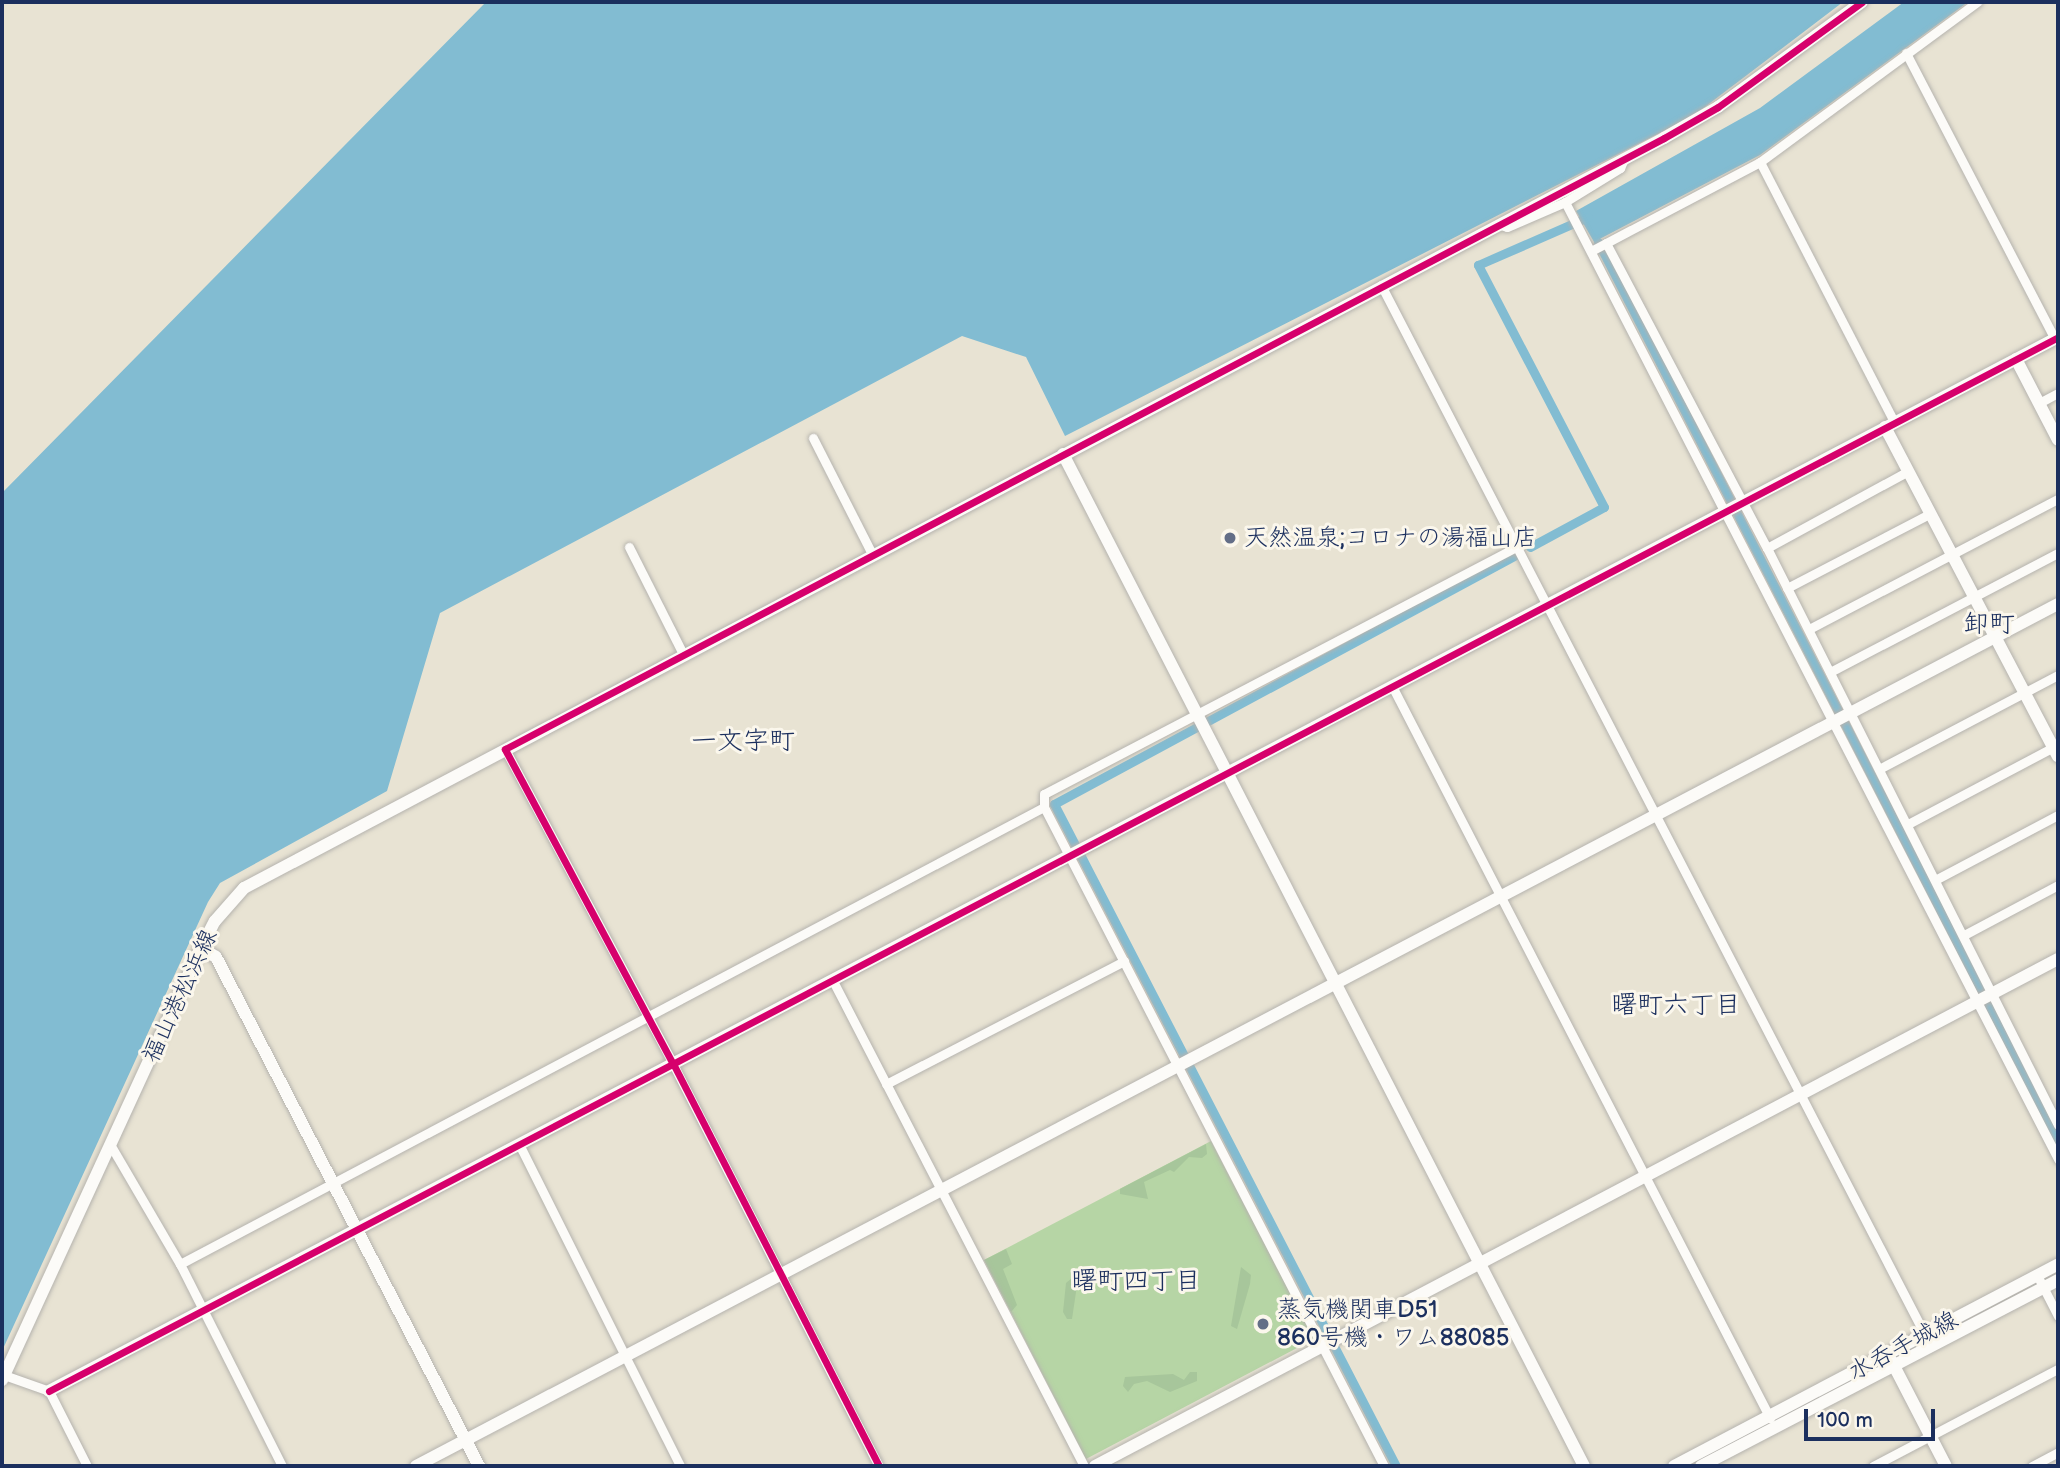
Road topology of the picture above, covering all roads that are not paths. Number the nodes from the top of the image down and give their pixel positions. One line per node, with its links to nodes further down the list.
1 (1862, 2): 4 (street, 福山港松浜線)
2 (1976, 2): 3 (street)
3 (1906, 53): 5 (street); 10 (street)
4 (1624, 159): 6 (street); 7 (street, 福山港松浜線)
5 (1760, 162): 8 (street); 14 (street)
6 (1567, 207): 7 (street); 8 (street)
7 (1496, 223): 9 (street, 福山港松浜線)
8 (1599, 247): 20 (street); 20 (street)
9 (1381, 285): 17 (street, 福山港松浜線); 22 (street)
10 (2057, 338): 11 (street)
11 (2016, 359): 13 (street); 14 (street)
12 (2058, 393): 13 (street)
13 (2039, 403): 16 (street)
14 (1889, 424): 18 (street); 20 (street)
15 (813, 438): 26 (street)
16 (2058, 440)
17 (1063, 454): 26 (street, 福山港松浜線); 39 (street)
18 (1908, 471): 21 (street); 24 (street)
19 (2058, 499): 27 (street)
20 (1733, 508): 24 (street); 31 (street); 40 (street)
21 (1931, 513): 27 (street); 28 (street)
22 (1520, 545): 31 (street); 39 (street)
23 (629, 547): 34 (street)
24 (1767, 548): 28 (street)
25 (2058, 553): 29 (street)
26 (873, 554): 34 (street, 福山港松浜線)
27 (1952, 554): 29 (street); 32 (street)
28 (1787, 588): 32 (street)
29 (1975, 596): 33 (street); 35 (street)
30 (2058, 604): 33 (street)
31 (1549, 606): 37 (street); 46 (street)
32 (1809, 629): 35 (street)
33 (1995, 637): 38 (street); 40 (street)
34 (682, 654): 41 (street, 福山港松浜線)
35 (1830, 672): 40 (street)
36 (2058, 676): 38 (street)
37 (1391, 686): 44 (street); 52 (street)
38 (2025, 693): 42 (street); 43 (street)
39 (1197, 717): 44 (street); 45 (street)
40 (1843, 719): 43 (street); 46 (street); 59 (street)
41 (505, 748): 54 (street, 福山港松浜線); 60 (street)
42 (2057, 749): 48 (street)
43 (1879, 769): 48 (street)
44 (1227, 773): 49 (street); 58 (street)
45 (1044, 807): 49 (street); 60 (street)
46 (1655, 815): 52 (street); 64 (street)
47 (2058, 815): 50 (street)
48 (1908, 824): 50 (street)
49 (1076, 854): 56 (street); 57 (street)
50 (1935, 880): 53 (street)
51 (2058, 885): 53 (street)
52 (1500, 898): 58 (street); 69 (street)
53 (1964, 935): 59 (street)
54 (201, 948): 67 (street, 福山港松浜線); 70 (street)
55 (2058, 959): 59 (street)
56 (1124, 961): 62 (street); 63 (street)
57 (832, 981): 61 (street); 63 (street)
58 (1335, 985): 62 (street); 74 (street)
59 (1985, 998): 64 (street); 65 (street); 68 (street)
60 (648, 1016): 61 (street); 70 (street)
61 (673, 1064): 66 (street); 76 (street)
62 (1184, 1064): 71 (street); 83 (street)
63 (886, 1084): 71 (street)
64 (1801, 1095): 69 (street); 82 (street)
65 (2058, 1125)
66 (519, 1144): 72 (street); 84 (street)
67 (111, 1146): 73 (street); 87 (street, 福山港松浜線)
68 (2058, 1159)
69 (1645, 1177): 74 (street); 89 (street)
70 (333, 1182): 72 (street); 73 (street)
71 (942, 1188): 76 (street); 100 (street)
72 (356, 1230): 80 (street); 91 (street)
73 (180, 1264): 80 (street)
74 (1479, 1264): 83 (street); 103 (street)
75 (2058, 1264): 77 (street, 水呑手城線)
76 (778, 1275): 84 (street); 99 (street)
77 (2037, 1275): 79 (street); 82 (street, 水呑手城線)
78 (2058, 1280): 79 (street, 水呑手城線)
79 (2044, 1288): 81 (street); 82 (street, 水呑手城線)
80 (204, 1311): 88 (street); 95 (street)
81 (2058, 1317)
82 (1928, 1340): 85 (street, 水呑手城線)
83 (1328, 1343): 101 (street); 102 (street)
84 (624, 1358): 91 (street); 98 (street)
85 (1891, 1360): 89 (street, 水呑手城線); 90 (street)
86 (2058, 1369): 90 (street)
87 (3, 1378): 88 (street)
88 (49, 1391): 94 (street)
89 (1772, 1422): 104 (street, 水呑手城線); 105 (street, 水呑手城線)
90 (1931, 1436): 106 (street); 107 (street)
91 (465, 1440): 96 (street); 97 (street)
92 (2058, 1452): 93 (street)
93 (2037, 1465)
94 (87, 1466)
95 (282, 1466)
96 (416, 1466)
97 (479, 1466)
98 (680, 1466)
99 (879, 1466)
100 (1084, 1466)
101 (1095, 1466)
102 (1384, 1466)
103 (1584, 1466)
104 (1674, 1466)
105 (1701, 1466)
106 (1873, 1466)
107 (1946, 1466)

